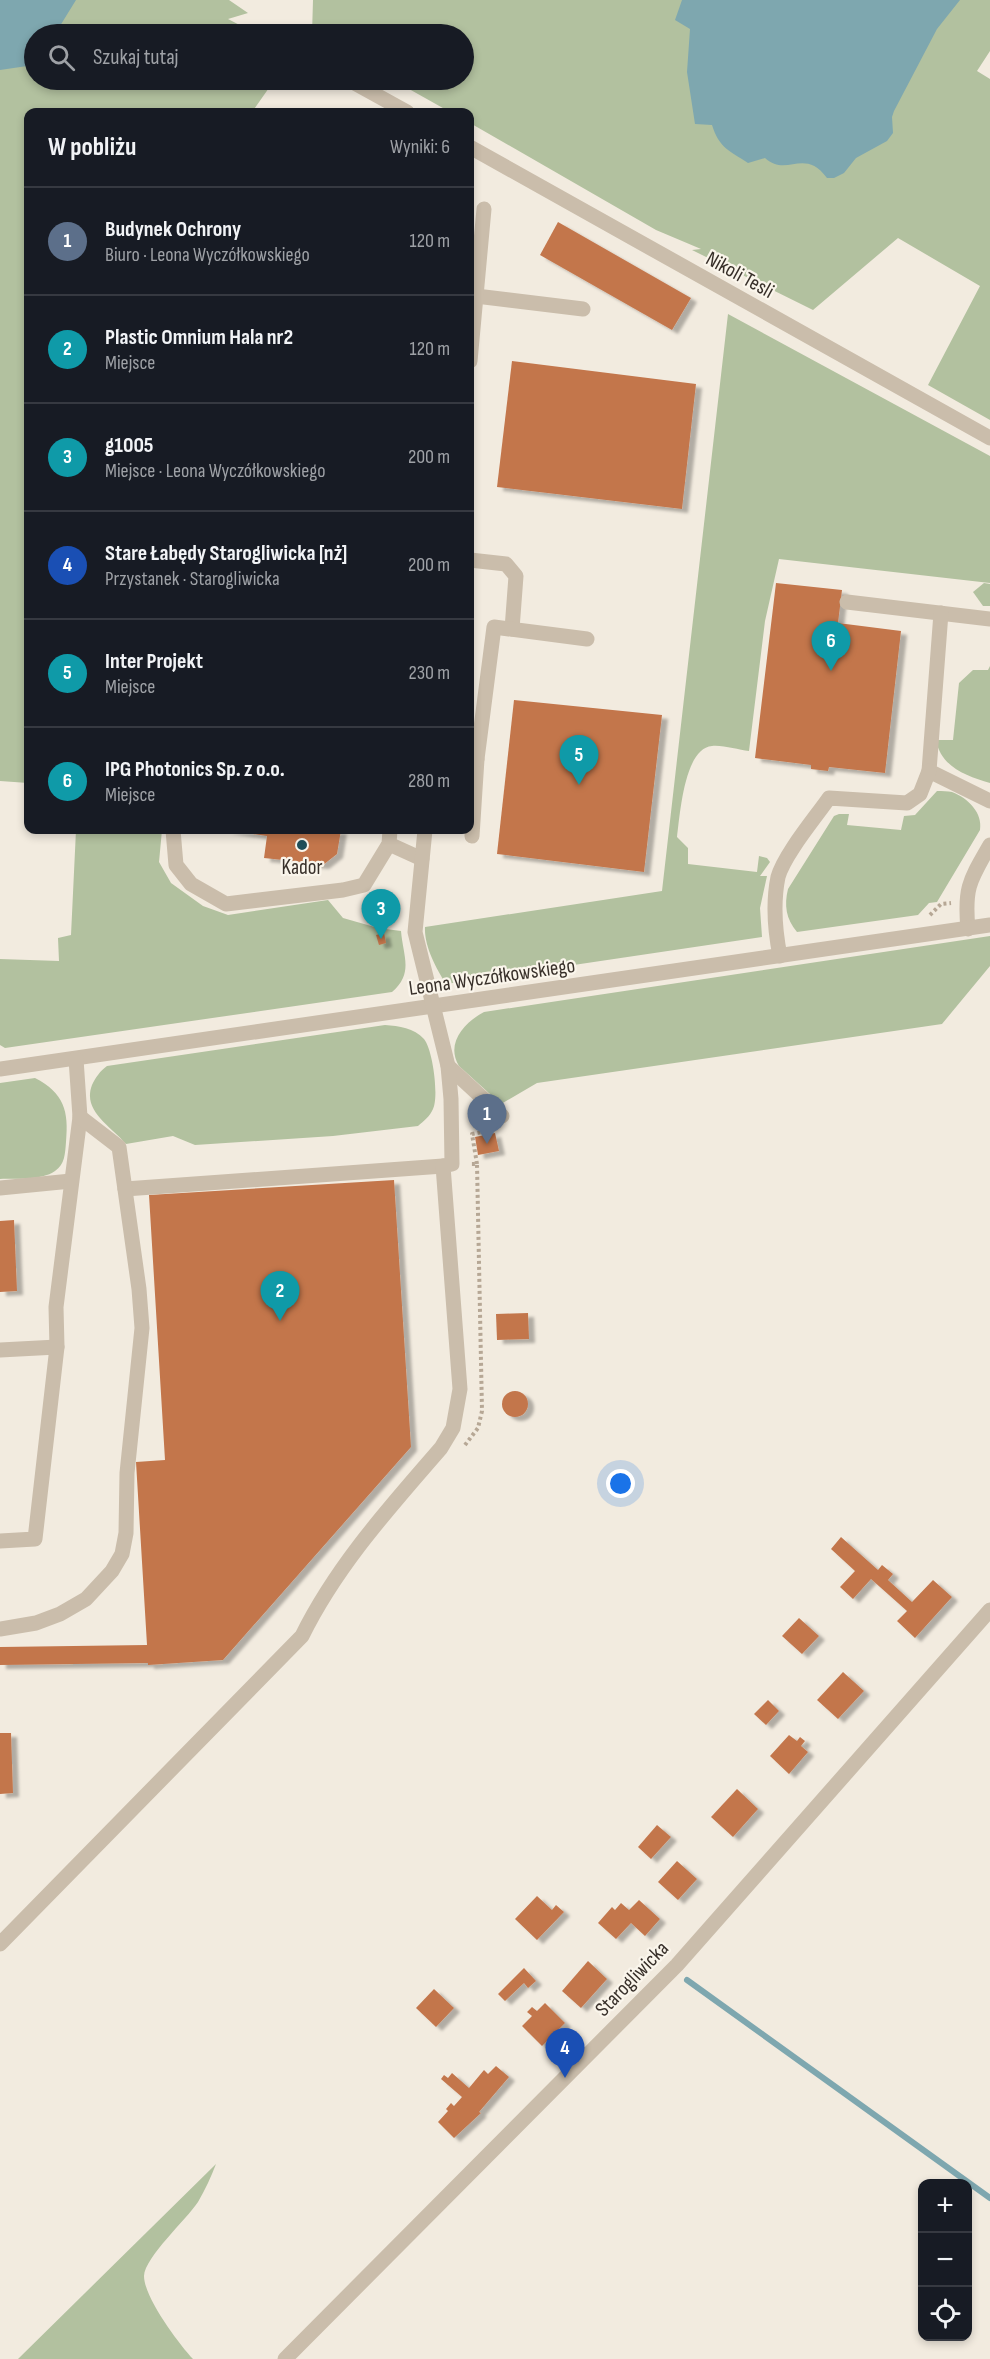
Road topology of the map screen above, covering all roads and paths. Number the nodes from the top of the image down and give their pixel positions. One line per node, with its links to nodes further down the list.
1 (367, 90): 2 (street)
2 (400, 108)
3 (474, 149): 8 (street, Nikoli Tesli)
4 (484, 209): 5 (street)
5 (476, 296): 6 (street); 7 (street)
6 (583, 309)
7 (474, 318)
8 (990, 438)
9 (474, 560): 13 (street)
10 (847, 602): 11 (street)
11 (940, 613): 12 (street); 16 (street)
12 (990, 619)
13 (512, 629): 14 (street); 15 (street)
14 (587, 639)
15 (474, 752)
16 (929, 771): 17 (street); 25 (street)
17 (990, 801)
18 (173, 834): 20 (street)
19 (425, 834): 22 (street)
20 (389, 837): 22 (street)
21 (990, 845): 24 (street)
22 (422, 859): 26 (street)
23 (990, 925): 24 (street, Leona Wyczółkowskiego)
24 (968, 928): 25 (street, Leona Wyczółkowskiego)
25 (780, 956): 26 (street, Leona Wyczółkowskiego)
26 (434, 1006): 27 (street, Leona Wyczółkowskiego); 28 (street)
27 (76, 1059): 29 (street, Leona Wyczółkowskiego); 30 (street)
28 (448, 1066): 31 (street); 33 (street)
29 (0, 1069)
30 (80, 1117): 34 (street); 36 (street)
31 (501, 1122): 32 (path)
32 (477, 1164)
33 (443, 1166): 36 (street); 42 (street)
34 (71, 1181): 35 (street); 37 (street)
35 (0, 1188)
36 (125, 1189): 41 (street)
37 (57, 1347): 38 (street); 39 (street)
38 (0, 1350)
39 (0, 1541)
40 (990, 1610): 43 (street, Starogliwicka)
41 (0, 1629)
42 (0, 1944)
43 (285, 2359)

